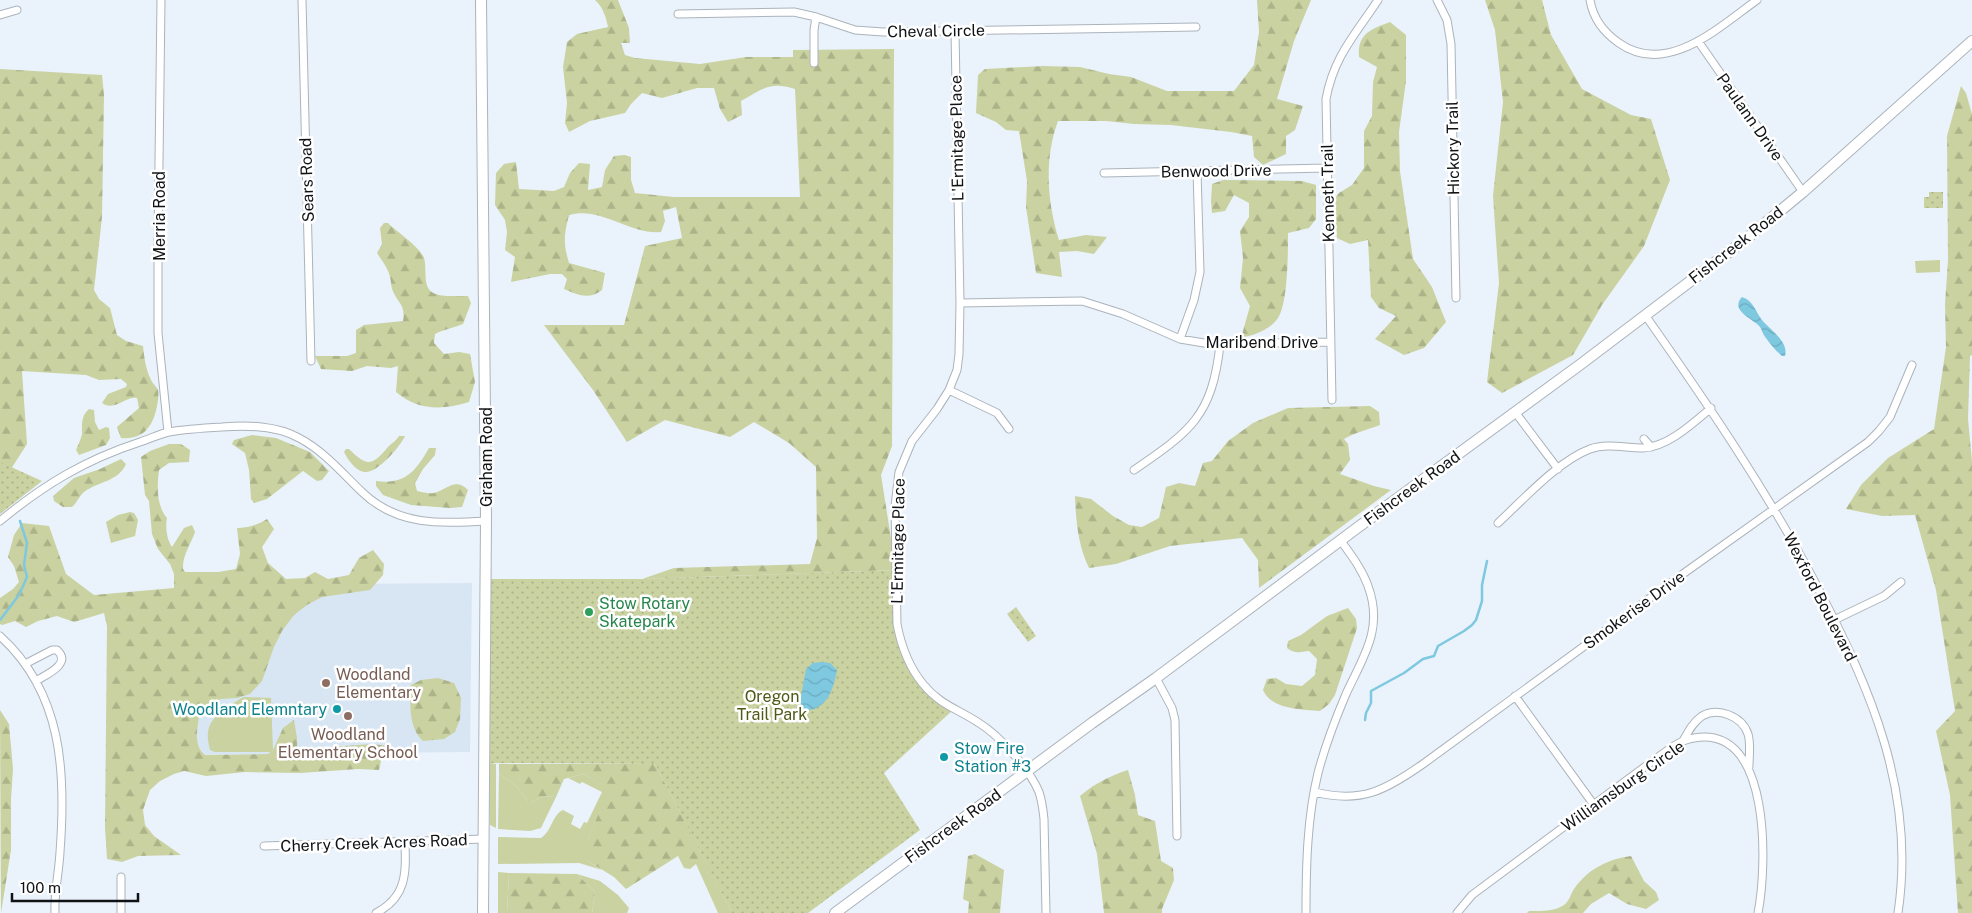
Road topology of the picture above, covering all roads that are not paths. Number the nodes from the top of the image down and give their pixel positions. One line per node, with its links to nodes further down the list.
1 (162, 0): 34 (street, Merria Road)
2 (302, 0): 27 (street, Sears Road)
3 (481, 0): 41 (main road, Graham Road)
4 (1378, 0): 17 (street, Kenneth Trail)
5 (1437, 0): 21 (street, Hickory Trail)
6 (1590, 0): 14 (street)
7 (1757, 0): 14 (street)
8 (17, 10): 9 (street)
9 (0, 14)
10 (678, 14): 11 (street, Cheval Circle)
11 (816, 17): 13 (street, Cheval Circle); 16 (street)
12 (1196, 27): 13 (street, Cheval Circle)
13 (955, 31): 22 (street, L'Ermitage Place)
14 (1698, 41): 20 (street, Paulann Drive)
15 (1972, 41): 20 (main road, Fishcreek Road)
16 (814, 63)
17 (1327, 168): 18 (street, Benwood Drive); 25 (street, Kenneth Trail)
18 (1198, 171): 19 (street, Benwood Drive); 24 (street)
19 (1104, 173)
20 (1802, 192): 23 (main road, Fishcreek Road)
21 (1456, 298)
22 (960, 303): 24 (street, Maribend Drive); 29 (street, L'Ermitage Place)
23 (1645, 315): 31 (street, Wexford Boulevard); 32 (main road, Fishcreek Road)
24 (1180, 339): 26 (street, Maribend Drive)
25 (1331, 342): 26 (street, Maribend Drive); 30 (street, Kenneth Trail)
26 (1220, 345): 38 (street)
27 (311, 361)
28 (1912, 365): 39 (street, Smokerise Drive)
29 (949, 390): 33 (street); 53 (street, L'Ermitage Place)
30 (1332, 400)
31 (1711, 408): 36 (street); 39 (street, Wexford Boulevard)
32 (1515, 412): 37 (street); 43 (main road, Fishcreek Road)
33 (1010, 429)
34 (168, 432): 40 (street); 41 (street)
35 (1644, 439): 36 (street)
36 (1651, 447): 37 (street)
37 (1558, 469): 42 (street)
38 (1134, 470)
39 (1775, 509): 45 (street, Wexford Boulevard); 50 (street, Smokerise Drive)
40 (0, 521)
41 (486, 521): 57 (main road, Graham Road)
42 (1498, 522)
43 (1341, 540): 48 (main road, Fishcreek Road); 54 (street)
44 (1901, 582): 45 (street)
45 (1834, 620): 70 (street, Wexford Boulevard)
46 (0, 636): 47 (street)
47 (25, 664): 49 (street); 49 (street)
48 (1156, 678): 53 (main road, Fishcreek Road); 56 (street)
49 (36, 681): 61 (street)
50 (1515, 696): 54 (street, Smokerise Drive); 55 (street)
51 (1683, 741): 52 (street, Williamsburg Circle); 52 (street); 55 (street, Williamsburg Circle)
52 (1748, 768): 69 (street, Williamsburg Circle)
53 (1026, 772): 65 (main road, Fishcreek Road); 66 (street, L'Ermitage Place)
54 (1315, 792): 67 (street)
55 (1594, 805): 68 (street, Williamsburg Circle)
56 (1177, 836)
57 (484, 839): 58 (street, Cherry Creek Acres Road); 64 (main road, Graham Road)
58 (405, 842): 59 (street, Cherry Creek Acres Road); 63 (street)
59 (264, 846)
60 (121, 877): 62 (street)
61 (55, 913)
62 (120, 913)
63 (376, 913)
64 (483, 913)
65 (834, 913)
66 (1046, 913)
67 (1306, 913)
68 (1457, 913)
69 (1758, 913)
70 (1898, 913)

